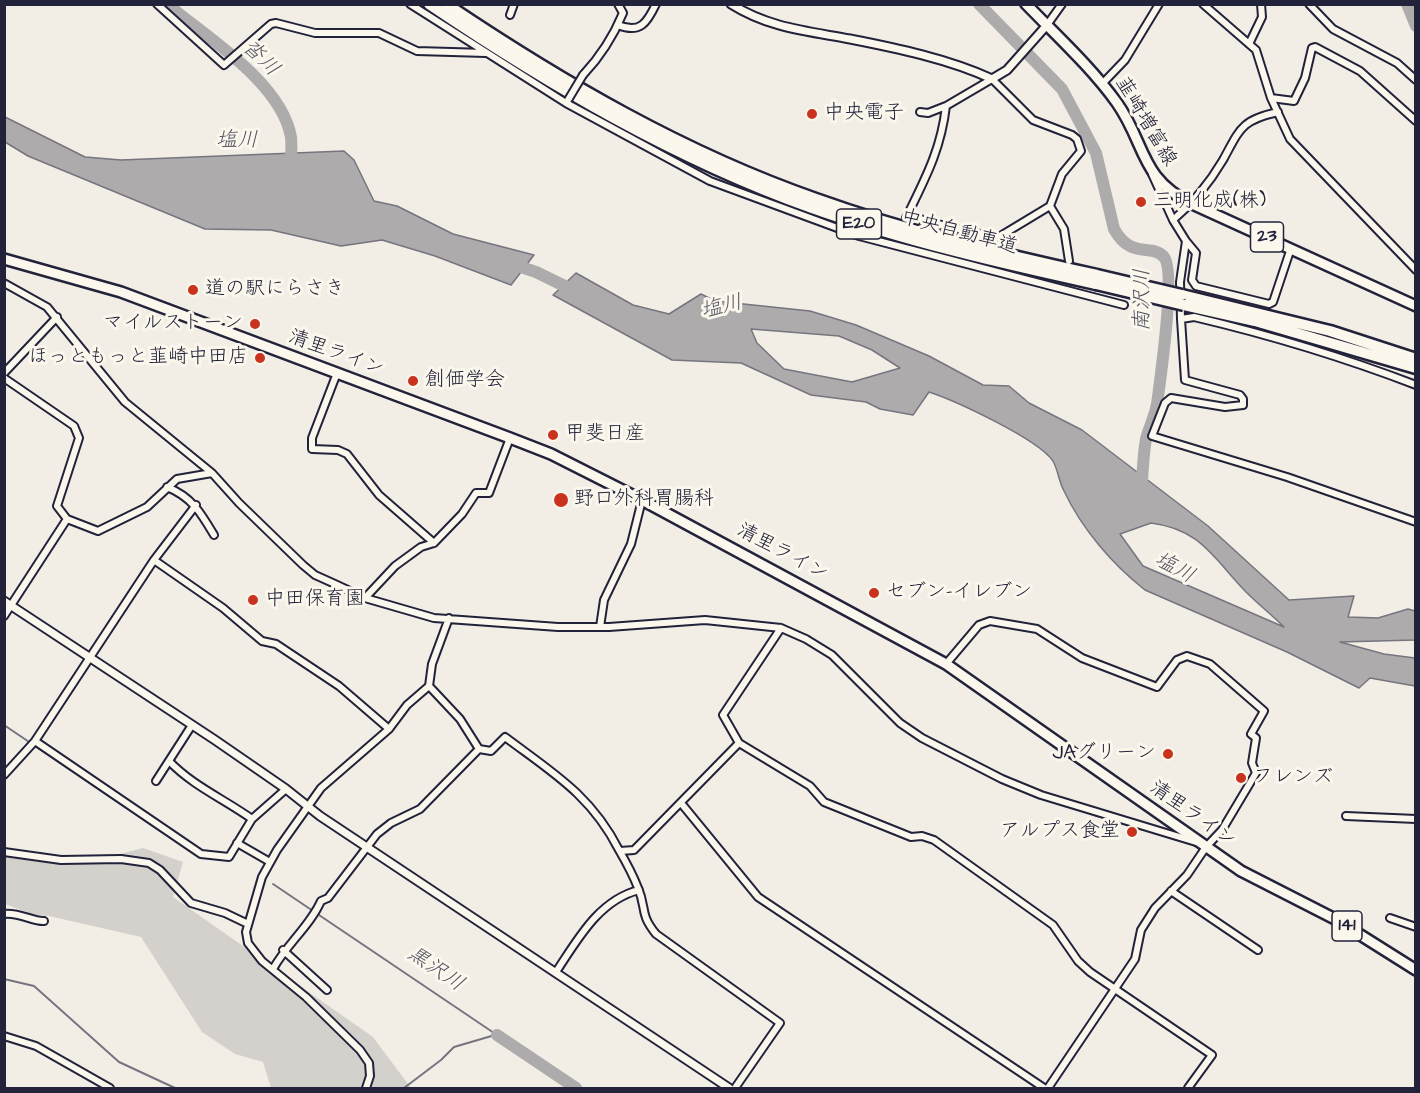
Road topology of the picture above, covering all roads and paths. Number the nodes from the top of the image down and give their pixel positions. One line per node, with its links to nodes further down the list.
1 (157, 4): 19 (street)
2 (410, 4): 19 (street)
3 (429, 4): 38 (highway, 中央自動車道 / E20)
4 (446, 4): 38 (highway, 中央自動車道 / E20)
5 (514, 4): 15 (street)
6 (618, 4): 16 (street)
7 (656, 4): 16 (street)
8 (731, 4): 20 (street)
9 (1026, 4): 17 (main road, 韮崎増富線 / 23)
10 (1062, 4): 17 (street)
11 (1159, 4): 22 (street)
12 (1203, 4): 18 (street)
13 (1261, 4): 18 (street)
14 (1309, 4): 21 (street)
15 (510, 15)
16 (618, 25): 24 (street, bridge)
17 (1047, 25): 20 (street); 22 (main road, 韮崎増富線 / 23)
18 (1249, 44): 23 (street)
19 (487, 53): 24 (street)
20 (992, 79): 25 (street); 31 (street)
21 (1416, 80)
22 (1102, 84): 29 (main road, 韮崎増富線 / 23)
23 (1271, 98): 27 (street); 28 (street)
24 (567, 101): 41 (street)
25 (946, 106): 26 (street); 31 (street)
26 (920, 112)
27 (1278, 112): 30 (street); 37 (street)
28 (1416, 121)
29 (1150, 171): 30 (main road, 韮崎増富線 / 23); 32 (street)
30 (1192, 204): 32 (street); 34 (main road, 韮崎増富線 / 23)
31 (1050, 206): 36 (street)
32 (1173, 220): 33 (street)
33 (1186, 241): 34 (street); 44 (street)
34 (1291, 248): 42 (main road, 韮崎増富線 / 23)
35 (4, 259): 47 (main road, 清里ライン / 141)
36 (1069, 261)
37 (1416, 270)
38 (1097, 280): 40 (highway, 中央自動車道 / E20, bridge)
39 (4, 283): 43 (street)
40 (1183, 300): 45 (highway, 中央自動車道 / E20); 46 (highway, 中央自動車道 / E20)
41 (1124, 305)
42 (1416, 306)
43 (57, 317): 48 (street); 51 (street)
44 (1181, 319): 49 (street); 56 (street)
45 (1416, 358)
46 (1416, 368)
47 (337, 373): 50 (main road, 清里ライン / 141); 58 (street)
48 (4, 375): 55 (street)
49 (1416, 385)
50 (510, 438): 53 (main road, 清里ライン / 141); 58 (street)
51 (213, 473): 52 (street); 60 (street)
52 (167, 488): 54 (street); 55 (street)
53 (642, 500): 65 (street); 68 (main road, 清里ライン / 141)
54 (196, 506): 57 (street); 59 (street)
55 (67, 519): 62 (street)
56 (1416, 522)
57 (214, 534)
58 (434, 543): 60 (street)
59 (154, 560): 67 (street); 71 (street)
60 (365, 598): 64 (street)
61 (4, 601): 62 (street)
62 (13, 606): 63 (street); 67 (street)
63 (4, 616)
64 (449, 618): 65 (street); 69 (street)
65 (600, 627): 66 (street)
66 (781, 628): 73 (street); 85 (street)
67 (91, 658): 70 (street); 72 (street)
68 (946, 664): 85 (main road, 清里ライン / 141); 85 (street)
69 (429, 686): 71 (street); 74 (street)
70 (192, 725): 75 (street); 78 (street)
71 (389, 729): 80 (street)
72 (34, 741): 76 (street); 84 (street)
73 (739, 743): 79 (street); 102 (street)
74 (479, 749): 86 (street); 87 (street)
75 (169, 761): 77 (street); 82 (street)
76 (4, 775)
77 (156, 781)
78 (286, 789): 80 (street); 82 (street)
79 (681, 803): 87 (street); 109 (street)
80 (307, 807): 86 (street); 89 (street)
81 (1346, 816): 83 (street)
82 (252, 819): 84 (street)
83 (1416, 819)
84 (237, 843): 89 (street)
85 (1202, 845): 91 (street); 100 (main road, 清里ライン / 141)
86 (368, 847): 97 (street); 101 (street)
87 (620, 851): 90 (street)
88 (4, 852): 95 (street)
89 (270, 862): 95 (street)
90 (639, 890): 101 (street); 108 (street)
91 (1171, 891): 98 (street); 102 (street)
92 (4, 914): 94 (street)
93 (1390, 918): 96 (street)
94 (44, 921)
95 (248, 924): 99 (street)
96 (1416, 927)
97 (283, 950): 99 (street); 103 (street)
98 (1258, 950)
99 (273, 969): 106 (street)
100 (1416, 970)
101 (556, 972): 107 (street)
102 (1113, 989): 109 (street); 110 (street)
103 (327, 990)
104 (4, 1036): 105 (street)
105 (110, 1089)
106 (366, 1089)
107 (729, 1089)
108 (735, 1089)
109 (1046, 1089)
110 (1188, 1089)

